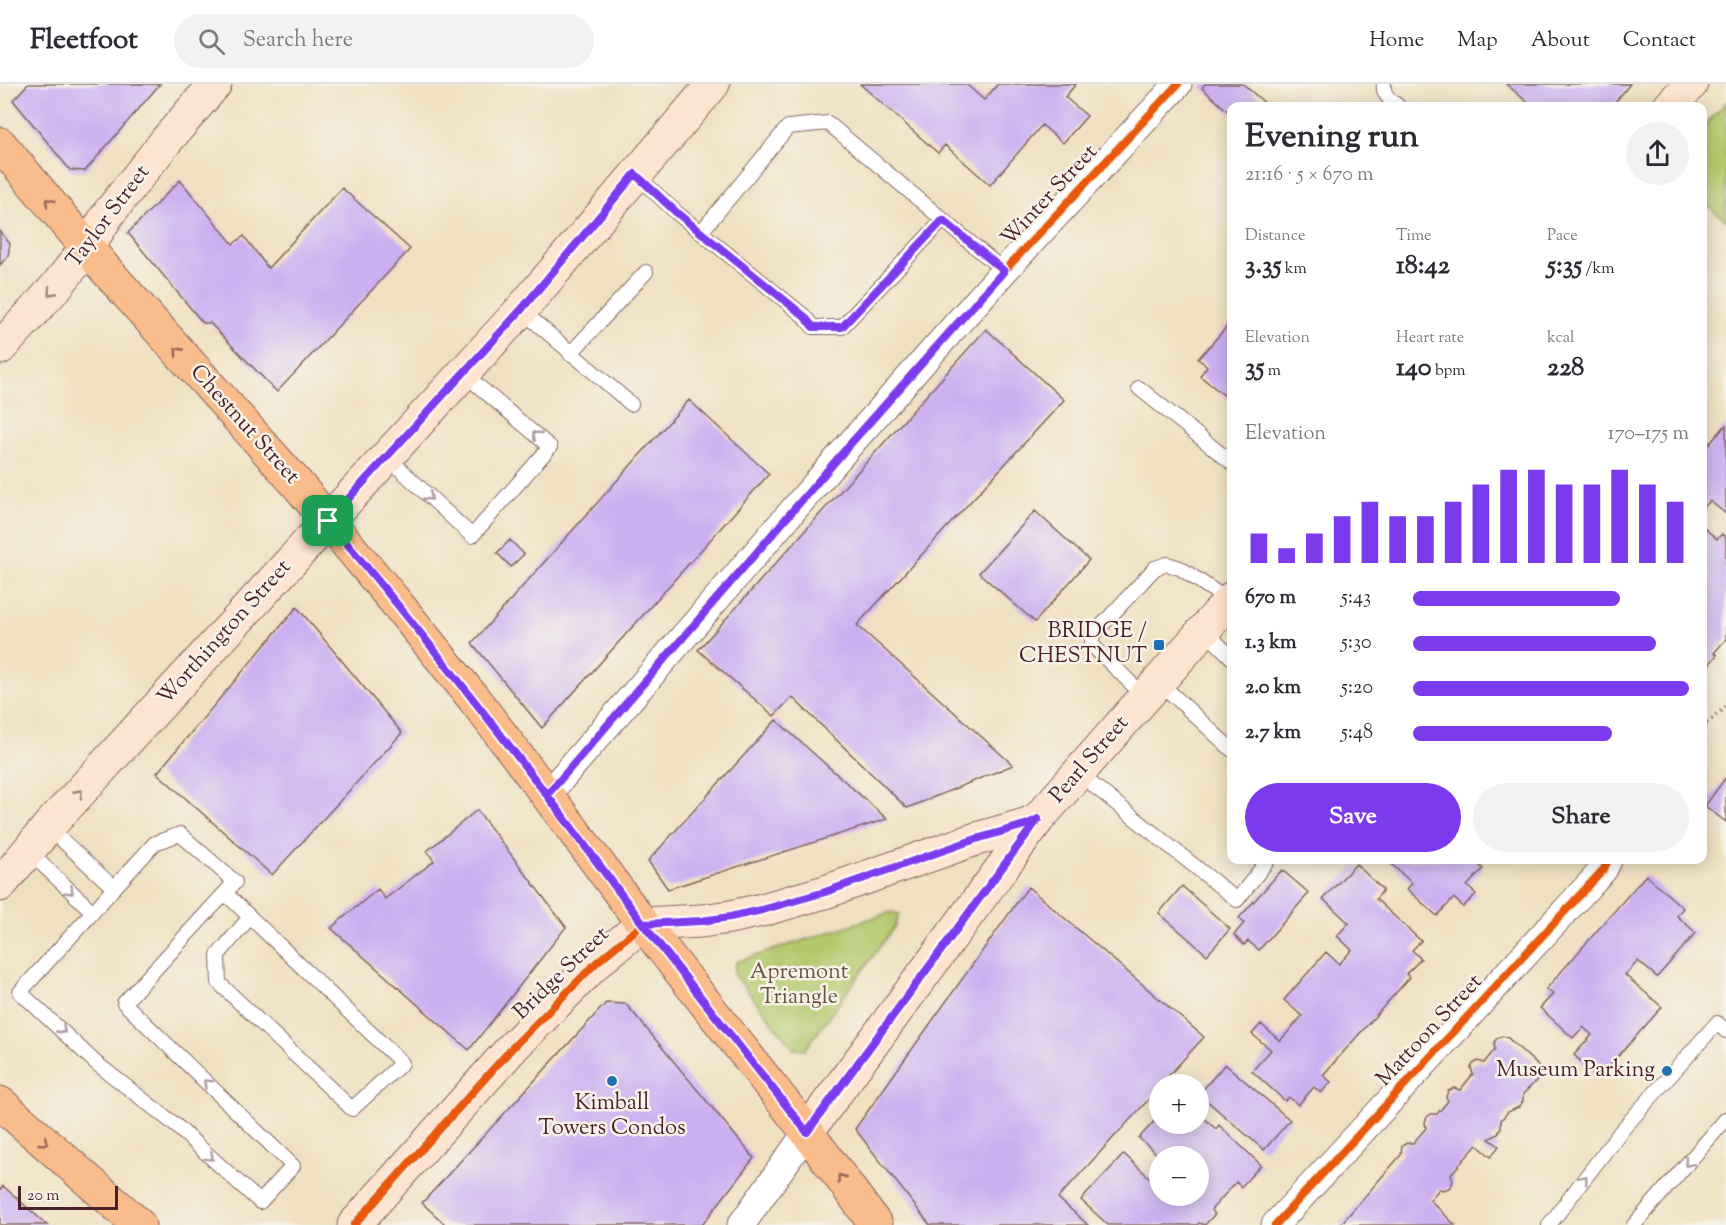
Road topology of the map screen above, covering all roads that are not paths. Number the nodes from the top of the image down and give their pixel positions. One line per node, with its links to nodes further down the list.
1 (215, 84): 12 (street, Taylor Street)
2 (713, 84): 9 (street, Worthington Street)
3 (1178, 84): 13 (street, Winter Street)
4 (1384, 84): 6 (lane)
5 (1690, 84): 7 (street)
6 (1393, 102)
7 (1674, 102)
8 (0, 144): 12 (main road, Chestnut Street, one-way to 8)
9 (635, 174): 11 (lane); 15 (street, Worthington Street)
10 (943, 220): 11 (lane); 11 (lane); 13 (lane)
11 (700, 232)
12 (88, 246): 16 (street, Taylor Street, one-way to 16); 23 (main road, Chestnut Street, one-way to 12)
13 (1004, 271): 31 (street, Winter Street)
14 (646, 272): 17 (lane)
15 (521, 310): 17 (lane); 18 (street, Worthington Street)
16 (0, 348)
17 (570, 354): 20 (lane)
18 (463, 373): 21 (street, Worthington Street); 21 (lane, one-way to 18)
19 (1139, 388): 22 (lane)
20 (631, 404)
21 (387, 457): 23 (street, Worthington Street)
22 (1227, 459)
23 (328, 521): 31 (main road, Chestnut Street); 33 (street, Worthington Street, one-way to 23)
24 (1227, 598): 28 (lane)
25 (1227, 603): 26 (street, Pearl Street)
26 (1204, 630): 27 (lane); 28 (street, Pearl Street)
27 (1227, 652)
28 (1152, 689): 29 (lane); 30 (street, Pearl Street)
29 (1227, 746)
30 (1078, 773): 32 (street, Pearl Street); 34 (lane)
31 (547, 795): 41 (main road, Chestnut Street)
32 (1038, 819): 41 (street, Bridge Street); 45 (street, Pearl Street)
33 (38, 839): 36 (street, Worthington Street); 37 (lane); 39 (lane, one-way to 39)
34 (1265, 864)
35 (1606, 864): 50 (street, Mattoon Street)
36 (0, 885)
37 (114, 888): 38 (lane); 39 (lane)
38 (225, 893): 39 (lane, one-way to 38); 40 (lane)
39 (93, 912)
40 (249, 917): 40 (lane)
41 (643, 924): 45 (main road, Chestnut Street); 47 (street, Bridge Street)
42 (1726, 1031): 51 (lane, one-way to 42)
43 (0, 1104): 46 (main road, one-way to 46)
44 (1726, 1119): 52 (lane, one-way to 52)
45 (807, 1132): 48 (street); 49 (main road, Chestnut Street, one-way to 45)
46 (139, 1225)
47 (354, 1225)
48 (741, 1225)
49 (876, 1225)
50 (1275, 1225)
51 (1549, 1225)
52 (1634, 1225)

